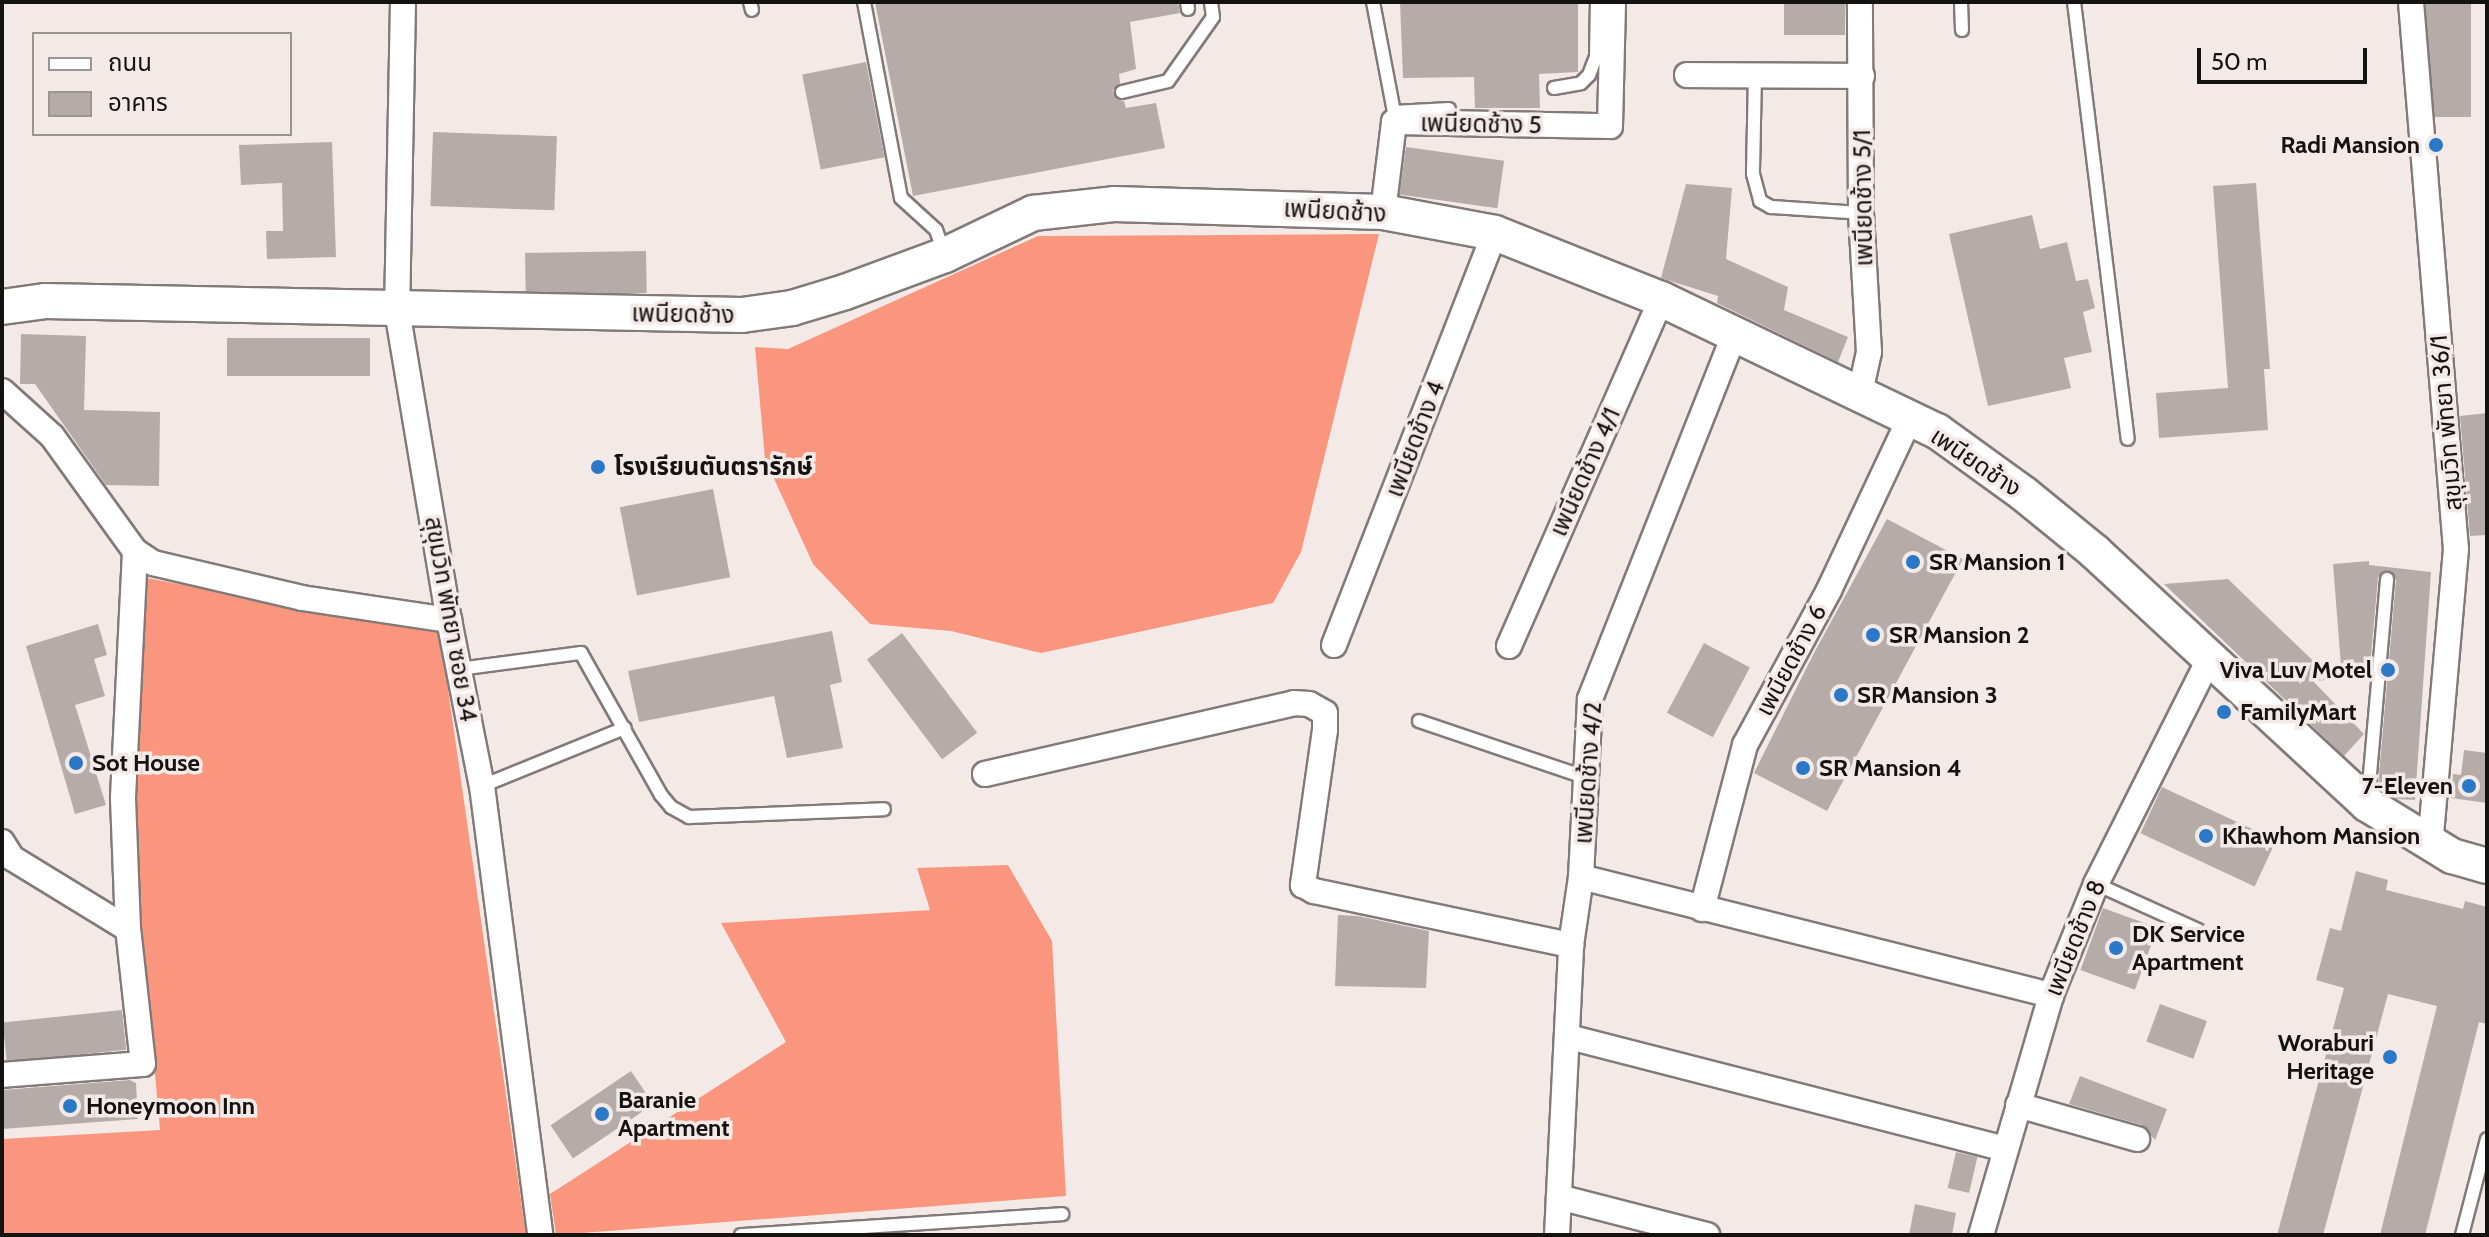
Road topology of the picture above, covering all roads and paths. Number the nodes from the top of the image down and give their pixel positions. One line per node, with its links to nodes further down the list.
1 (403, 2): 24 (street, สุขุมวิท พัทยา ซอย 34)
2 (864, 2): 21 (lane)
3 (1211, 2): 16 (lane)
4 (1373, 2): 17 (lane)
5 (1597, 2): 15 (lane)
6 (1613, 2): 18 (street, เพนียดช้าง 5)
7 (1860, 2): 14 (street, เพนียดช้าง 5/1)
8 (1961, 2): 11 (lane)
9 (2074, 2): 29 (lane)
10 (2411, 2): 45 (street, สุขุมวิท พัทยา 36/1)
11 (1962, 30)
12 (1687, 75): 13 (street)
13 (1755, 75): 14 (street); 19 (lane)
14 (1862, 76): 19 (street, เพนียดช้าง 5/1)
15 (1554, 88)
16 (1122, 92)
17 (1449, 109)
18 (1383, 212): 20 (street, เพนียดช้าง); 21 (street, เพนียดช้าง)
19 (1861, 213): 27 (street, เพนียดช้าง 5/1)
20 (1495, 233): 22 (street, เพนียดช้าง); 33 (street, เพนียดช้าง 4)
21 (945, 255): 24 (street, เพนียดช้าง)
22 (1661, 299): 25 (street, เพนียดช้าง); 34 (street, เพนียดช้าง 4/1)
23 (2, 307): 24 (street, เพนียดช้าง)
24 (397, 310): 32 (street, สุขุมวิท พัทยา ซอย 34)
25 (1734, 336): 27 (street, เพนียดช้าง); 40 (street, เพนียดช้าง 4/2)
26 (2, 391): 30 (street)
27 (1860, 393): 28 (street, เพนียดช้าง)
28 (1909, 420): 35 (street, เพนียดช้าง); 49 (street, เพนียดช้าง 6)
29 (2128, 439)
30 (135, 551): 32 (street); 50 (street)
31 (2387, 579): 42 (lane)
32 (449, 620): 36 (street, สุขุมวิท พัทยา ซอย 34)
33 (1334, 645)
34 (1509, 646)
35 (2210, 657): 42 (street, เพนียดช้าง); 48 (street, เพนียดช้าง 8)
36 (459, 669): 38 (lane); 41 (street, สุขุมวิท พัทยา ซอย 34)
37 (1419, 721): 40 (lane)
38 (625, 728): 41 (lane); 43 (lane)
39 (985, 774): 52 (street)
40 (1584, 777): 47 (street, เพนียดช้าง 4/2)
41 (482, 786): 63 (street, สุขุมวิท พัทยา ซอย 34)
42 (2367, 804): 45 (street, เพนียดช้าง)
43 (884, 809)
44 (2, 842): 50 (street)
45 (2430, 844): 46 (street, เพนียดช้าง)
46 (2487, 866)
47 (1581, 877): 49 (street); 52 (street, เพนียดช้าง 4/2)
48 (2096, 884): 51 (lane); 53 (street, เพนียดช้าง 8)
49 (1702, 909): 53 (street)
50 (128, 929): 55 (street)
51 (2198, 930)
52 (1571, 945): 54 (street, เพนียดช้าง 4/2)
53 (2051, 995): 56 (street, เพนียดช้าง 8)
54 (1569, 1037): 59 (street); 61 (street, เพนียดช้าง 4/2)
55 (2, 1075)
56 (2018, 1105): 57 (street); 59 (street, เพนียดช้าง 8)
57 (2137, 1139)
58 (2487, 1139): 60 (lane)
59 (2005, 1149): 67 (street, เพนียดช้าง 8)
60 (2484, 1158): 68 (lane)
61 (1559, 1197): 65 (street, เพนียดช้าง 4/2); 66 (street)
62 (1062, 1214): 64 (lane)
63 (540, 1235)
64 (741, 1235)
65 (1557, 1235)
66 (1707, 1235)
67 (1981, 1235)
68 (2462, 1235)

